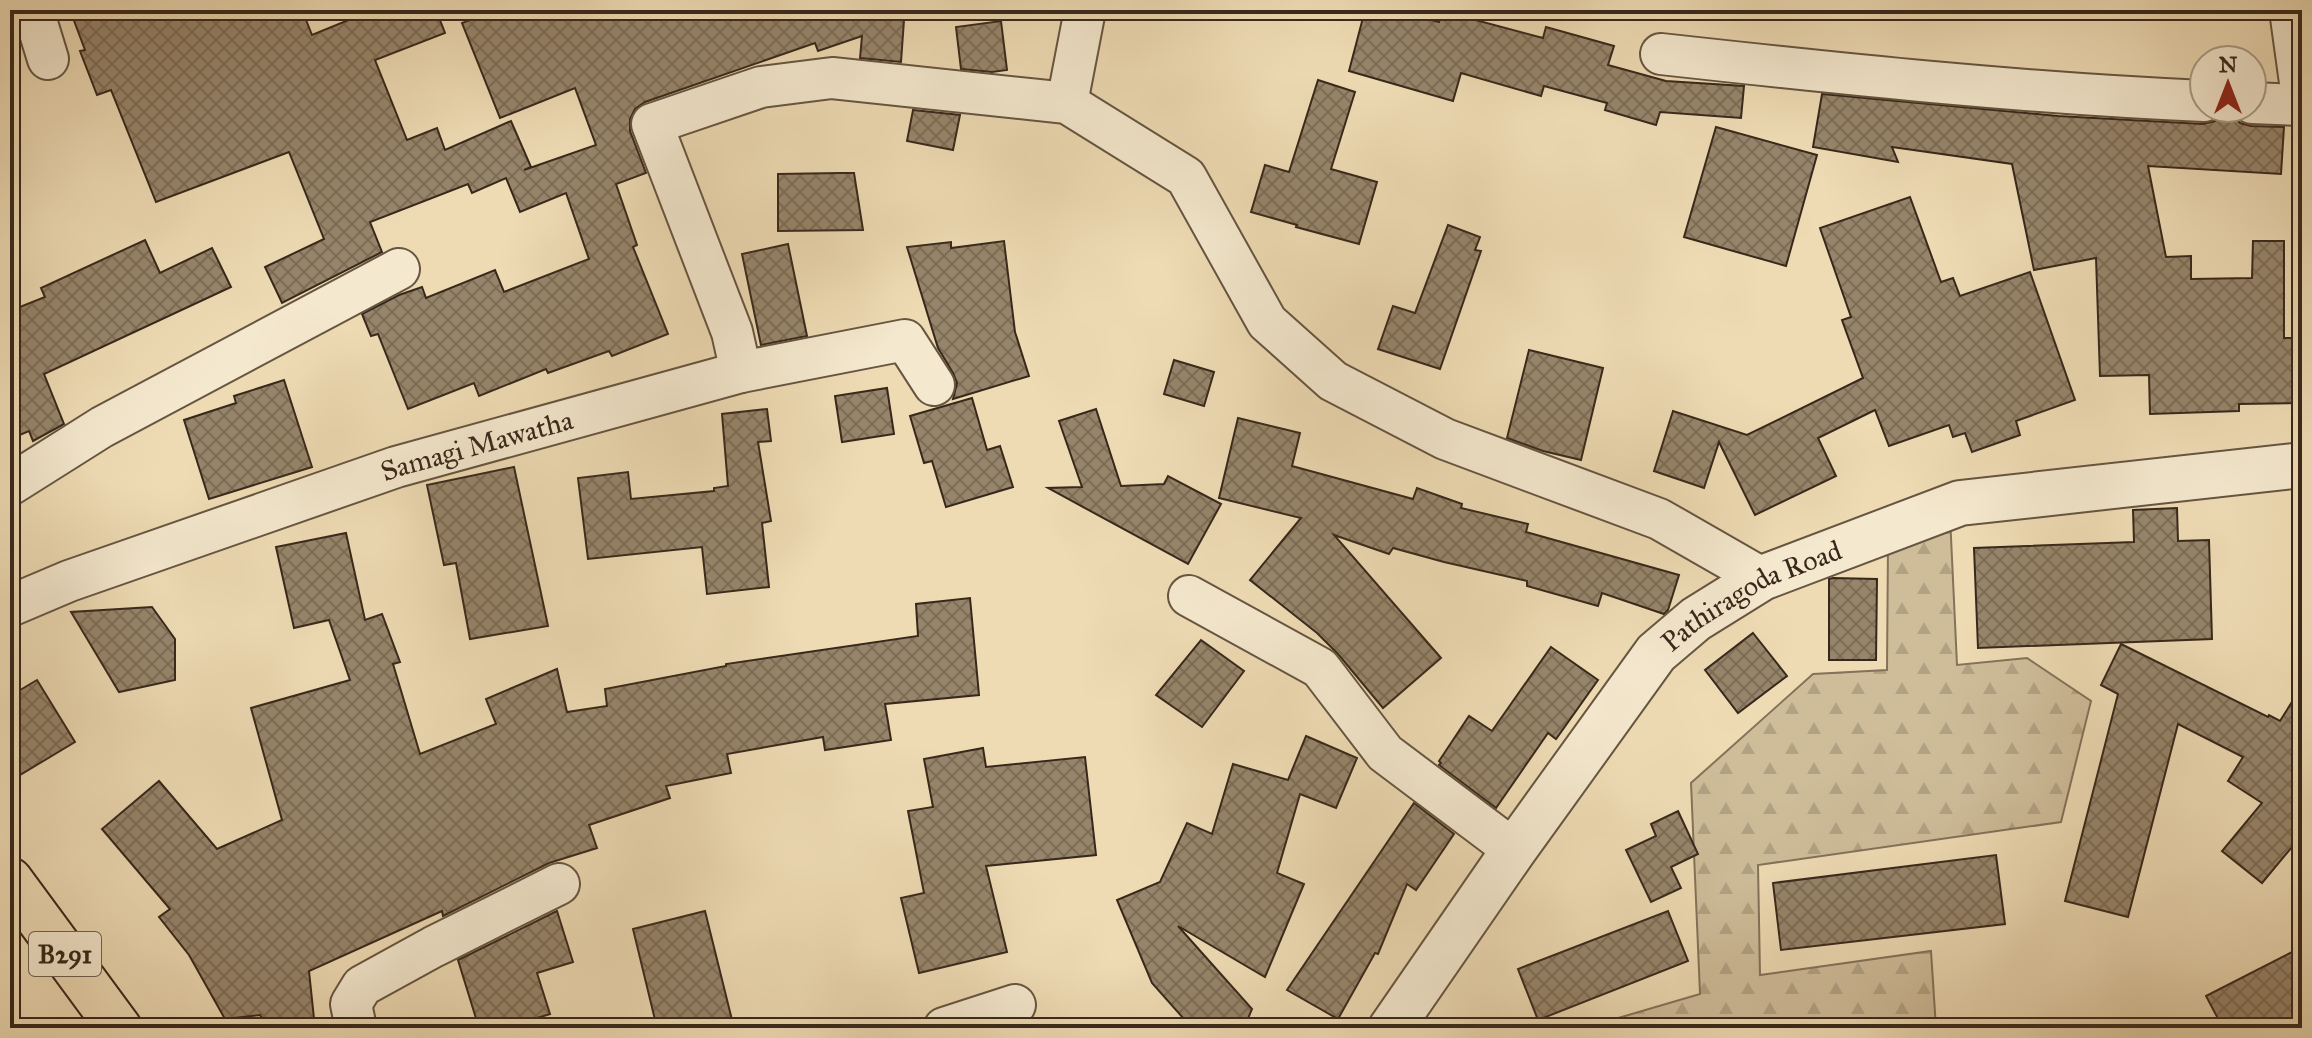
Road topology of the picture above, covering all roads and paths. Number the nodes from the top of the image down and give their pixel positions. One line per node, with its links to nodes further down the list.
1 (33, 10): 5 (street)
2 (1085, 10): 8 (street)
3 (2290, 10): 6 (street)
4 (1661, 54): 7 (street)
5 (48, 59)
6 (2302, 97)
7 (2188, 100)
8 (1067, 103): 12 (street); 16 (street)
9 (2268, 104): 10 (street)
10 (2302, 105)
11 (399, 269): 15 (street)
12 (741, 372): 13 (street, Samagi Mawatha); 18 (street, Samagi Mawatha)
13 (934, 385)
14 (2302, 465): 16 (street, Pathiragoda Road)
15 (10, 485)
16 (1762, 578): 19 (street, Pathiragoda Road)
17 (1189, 596): 19 (street)
18 (10, 606)
19 (1514, 850): 26 (street, Pathiragoda Road)
20 (10, 880): 23 (main road, B291)
21 (559, 884): 24 (street)
22 (1015, 1005): 25 (street)
23 (119, 1028)
24 (356, 1028)
25 (944, 1028)
26 (1391, 1028)

